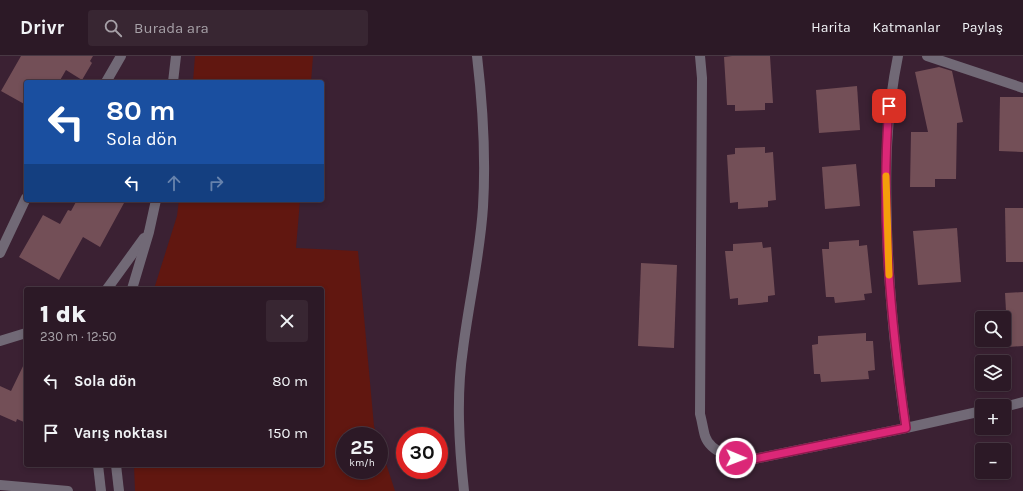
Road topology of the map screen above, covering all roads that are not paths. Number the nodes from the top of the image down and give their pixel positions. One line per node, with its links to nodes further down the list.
1 (121, 56): 7 (street)
2 (176, 56): 8 (street)
3 (477, 56): 28 (street)
4 (700, 56): 21 (street)
5 (898, 56): 21 (street)
6 (927, 56): 9 (street)
7 (107, 80)
8 (173, 80)
9 (1023, 88)
10 (24, 202): 13 (street)
11 (156, 202): 12 (street)
12 (149, 232): 14 (street); 15 (street)
13 (0, 253)
14 (108, 287)
15 (133, 287)
16 (24, 334): 17 (street)
17 (0, 341)
18 (1023, 402): 19 (street)
19 (1011, 405)
20 (975, 413): 21 (street)
21 (906, 428)
22 (98, 467): 26 (street)
23 (116, 467): 27 (street)
24 (0, 485): 25 (street)
25 (68, 491)
26 (101, 491)
27 (119, 491)
28 (464, 491)

